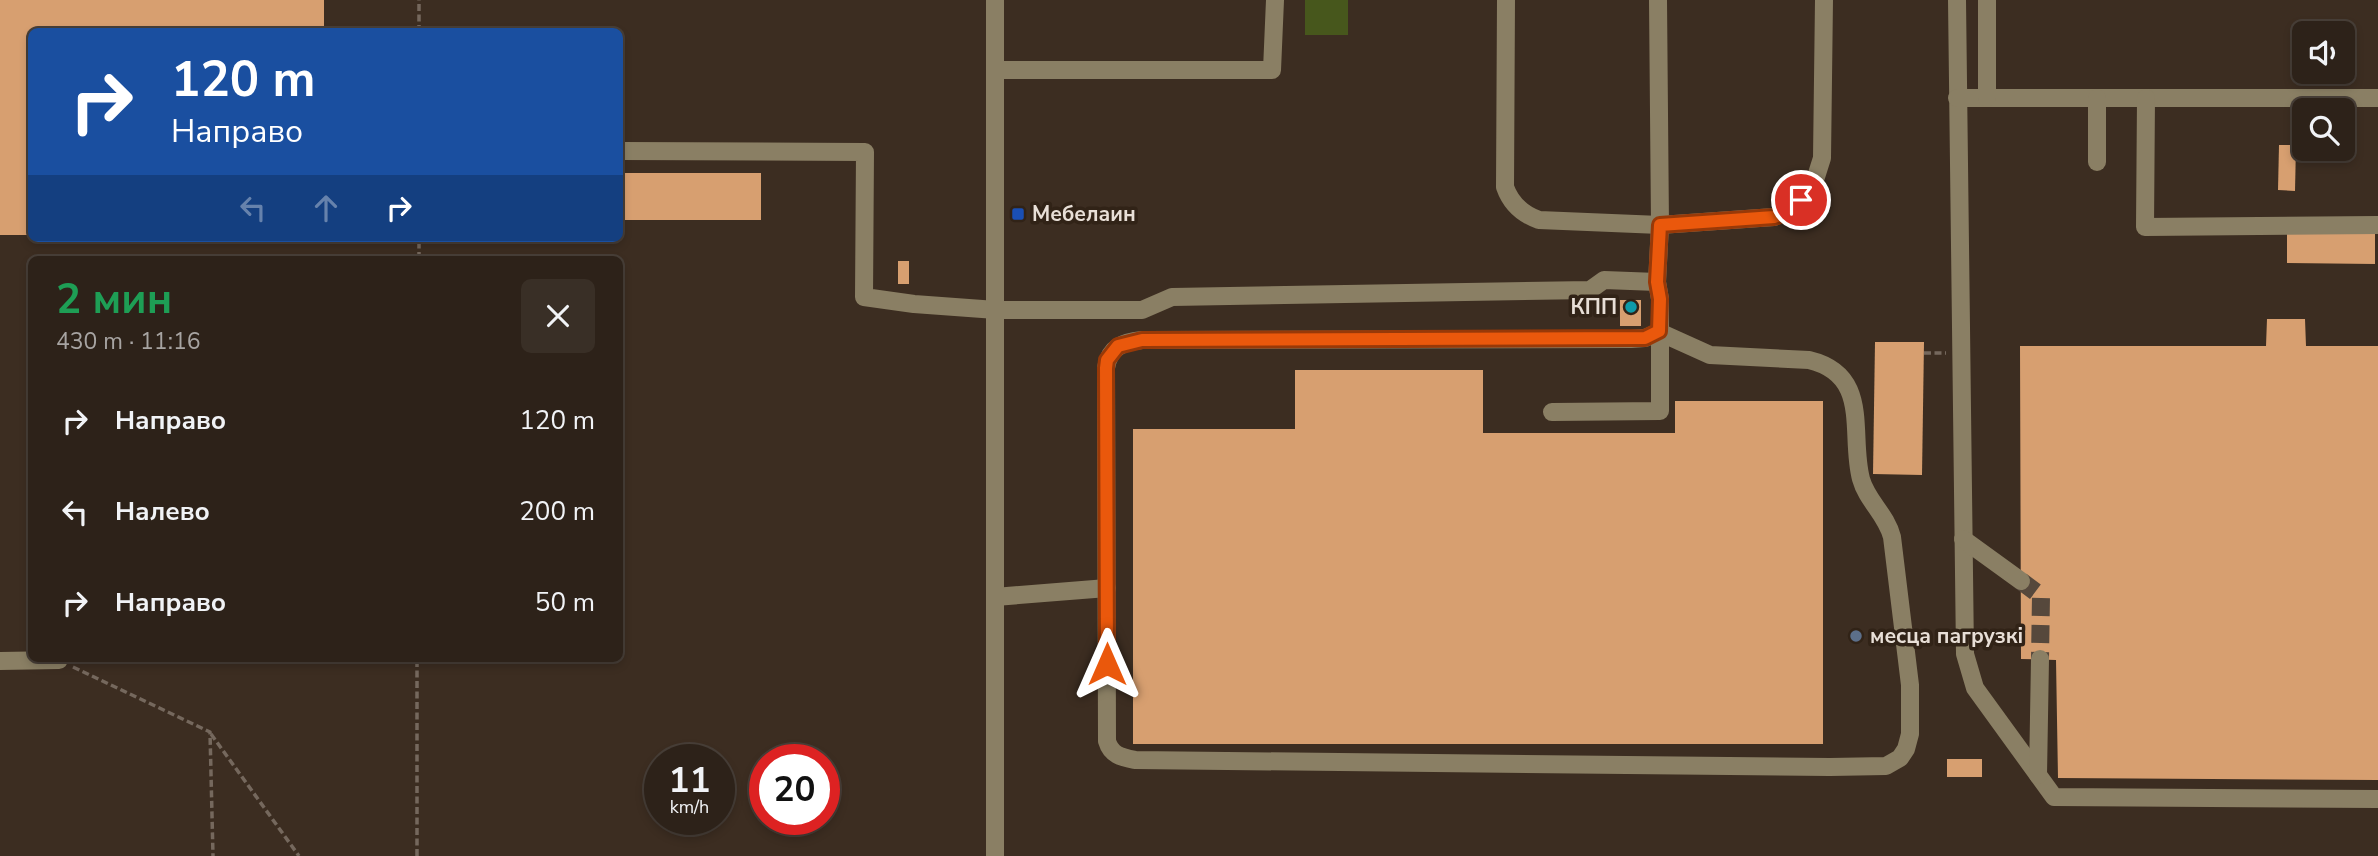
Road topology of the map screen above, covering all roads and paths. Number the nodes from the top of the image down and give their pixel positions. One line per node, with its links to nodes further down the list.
1 (419, 0): 9 (path)
2 (995, 0): 10 (street)
3 (1275, 0): 10 (street)
4 (1506, 0): 18 (street)
5 (1658, 0): 18 (street)
6 (1825, 0): 18 (street)
7 (1957, 0): 11 (street)
8 (1987, 0): 12 (street)
9 (419, 28)
10 (995, 70): 21 (street)
11 (1957, 98): 12 (street); 26 (street)
12 (1987, 98): 13 (street)
13 (2097, 98): 14 (street); 17 (street)
14 (2146, 98): 15 (street); 19 (street)
15 (2378, 99)
16 (623, 151): 21 (street)
17 (2097, 162)
18 (1660, 225): 20 (street)
19 (2378, 225)
20 (1657, 282): 21 (street); 22 (street)
21 (996, 310): 29 (street)
22 (1659, 331): 25 (street); 28 (street); 28 (street)
23 (1924, 353): 24 (path)
24 (1936, 353)
25 (1552, 412)
26 (1963, 539): 27 (street); 36 (street)
27 (2021, 581)
28 (1107, 588): 29 (street)
29 (995, 597): 41 (street)
30 (2040, 659): 36 (street)
31 (0, 661): 32 (street)
32 (28, 661)
33 (63, 662): 35 (path)
34 (417, 662): 40 (path)
35 (209, 732): 38 (path); 39 (path)
36 (2038, 775): 37 (street)
37 (2378, 799)
38 (213, 856)
39 (299, 856)
40 (417, 856)
41 (995, 856)

